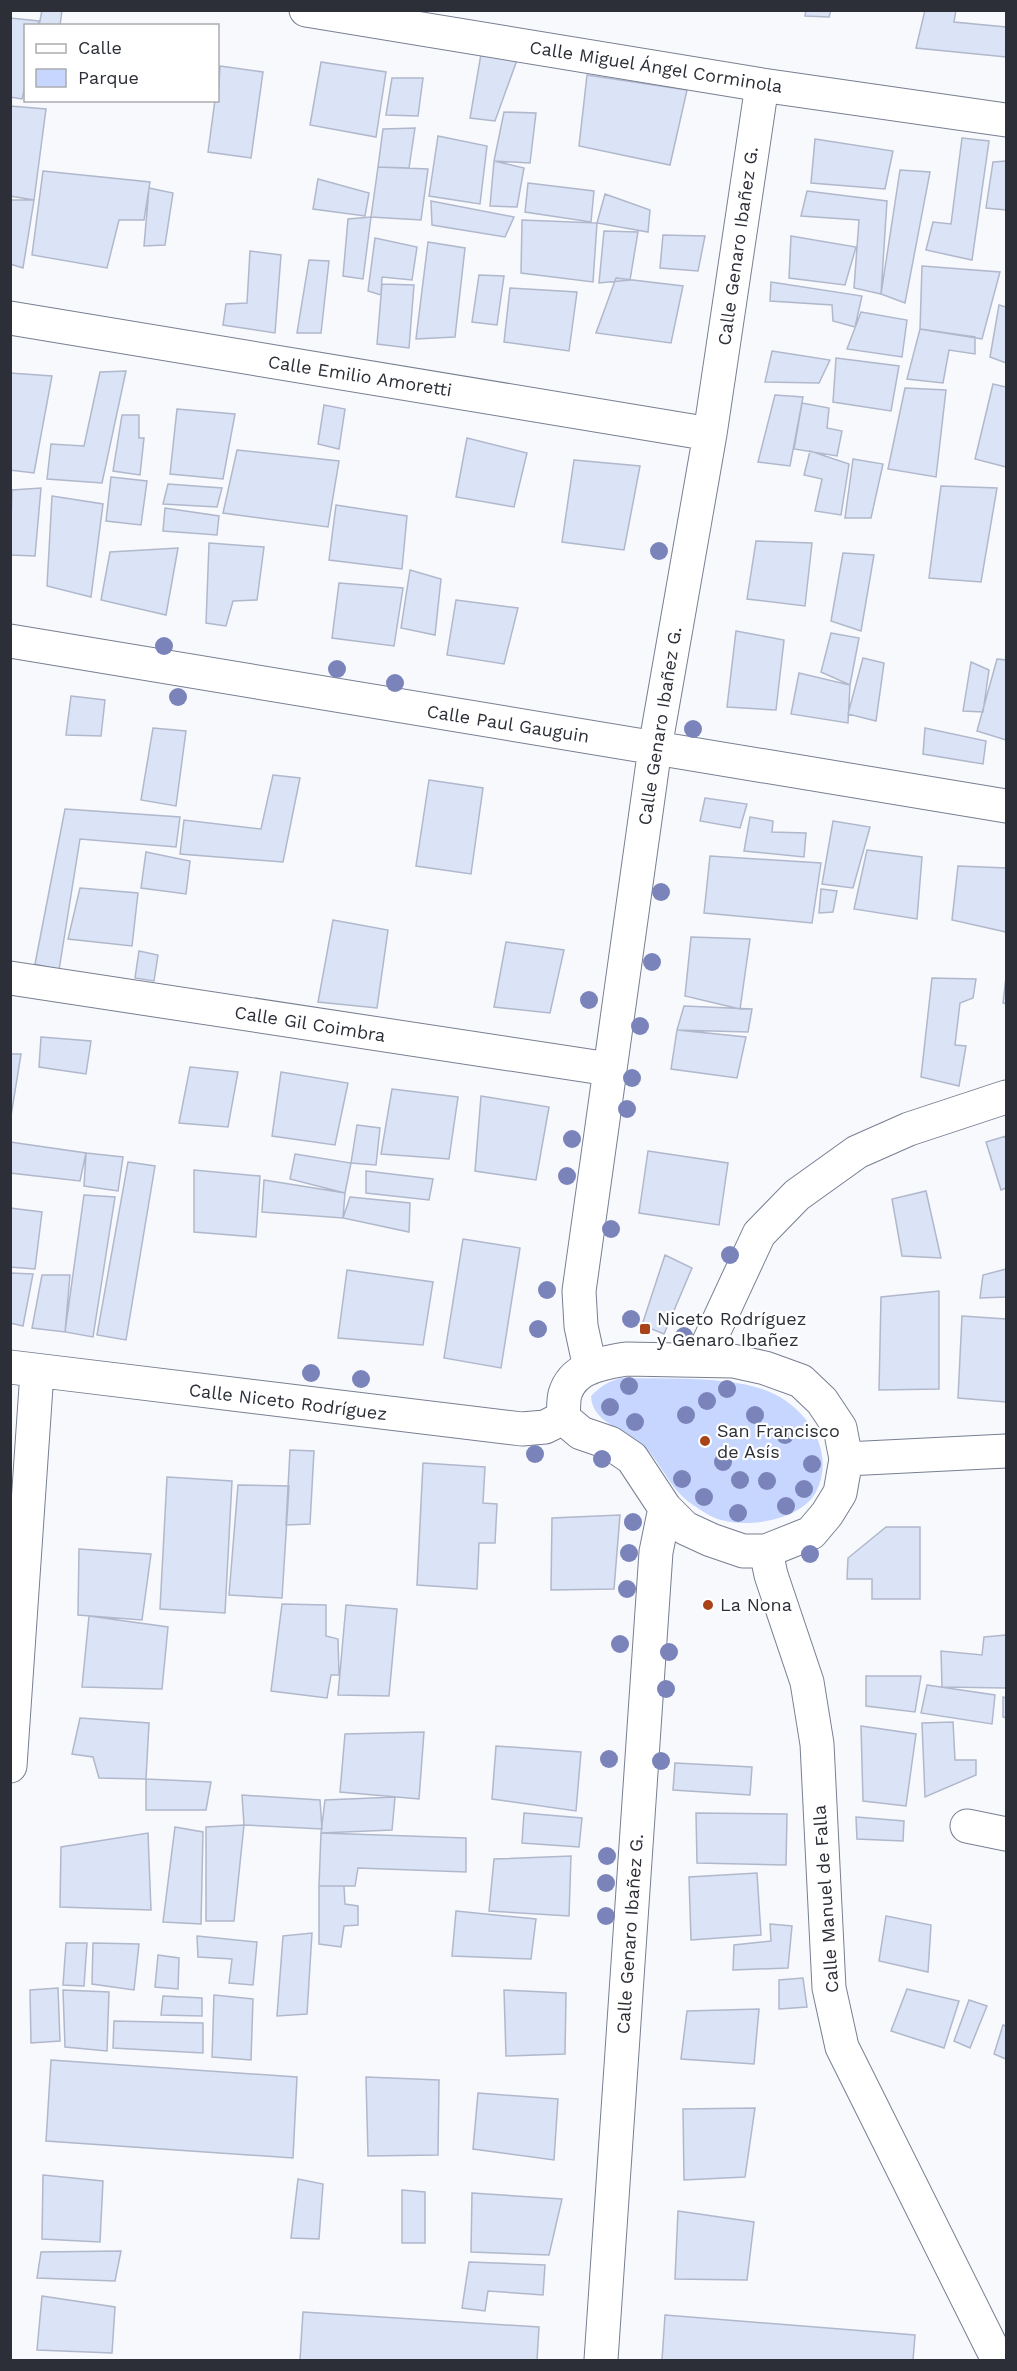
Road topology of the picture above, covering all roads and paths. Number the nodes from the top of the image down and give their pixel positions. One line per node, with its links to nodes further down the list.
1 (306, 10): 2 (street, Calle Miguel Ángel Corminola)
2 (762, 85): 3 (street, Calle Miguel Ángel Corminola); 5 (street, Calle Genaro Ibañez G.)
3 (1006, 120)
4 (10, 318): 5 (street, Calle Emilio Amoretti)
5 (710, 434): 7 (street, Calle Genaro Ibañez G.)
6 (10, 641): 7 (street, Calle Paul Gauguin)
7 (655, 748): 8 (street, Calle Paul Gauguin); 10 (street, Calle Genaro Ibañez G.)
8 (1006, 806)
9 (10, 978): 10 (street, Calle Gil Coimbra)
10 (609, 1069): 13 (street, Calle Genaro Ibañez G.)
11 (1006, 1096): 12 (street)
12 (701, 1359): 13 (street); 17 (street)
13 (590, 1368): 15 (street)
14 (23, 1369): 15 (street, Calle Niceto Rodríguez); 20 (street)
15 (563, 1418): 18 (street)
16 (1006, 1451): 17 (street)
17 (846, 1459): 19 (street)
18 (665, 1508): 19 (street); 23 (street, Calle Genaro Ibañez G.)
19 (766, 1551): 24 (street, Calle Manuel de Falla)
20 (10, 1766)
21 (967, 1826): 22 (street)
22 (1006, 1833)
23 (601, 2361)
24 (998, 2361)

